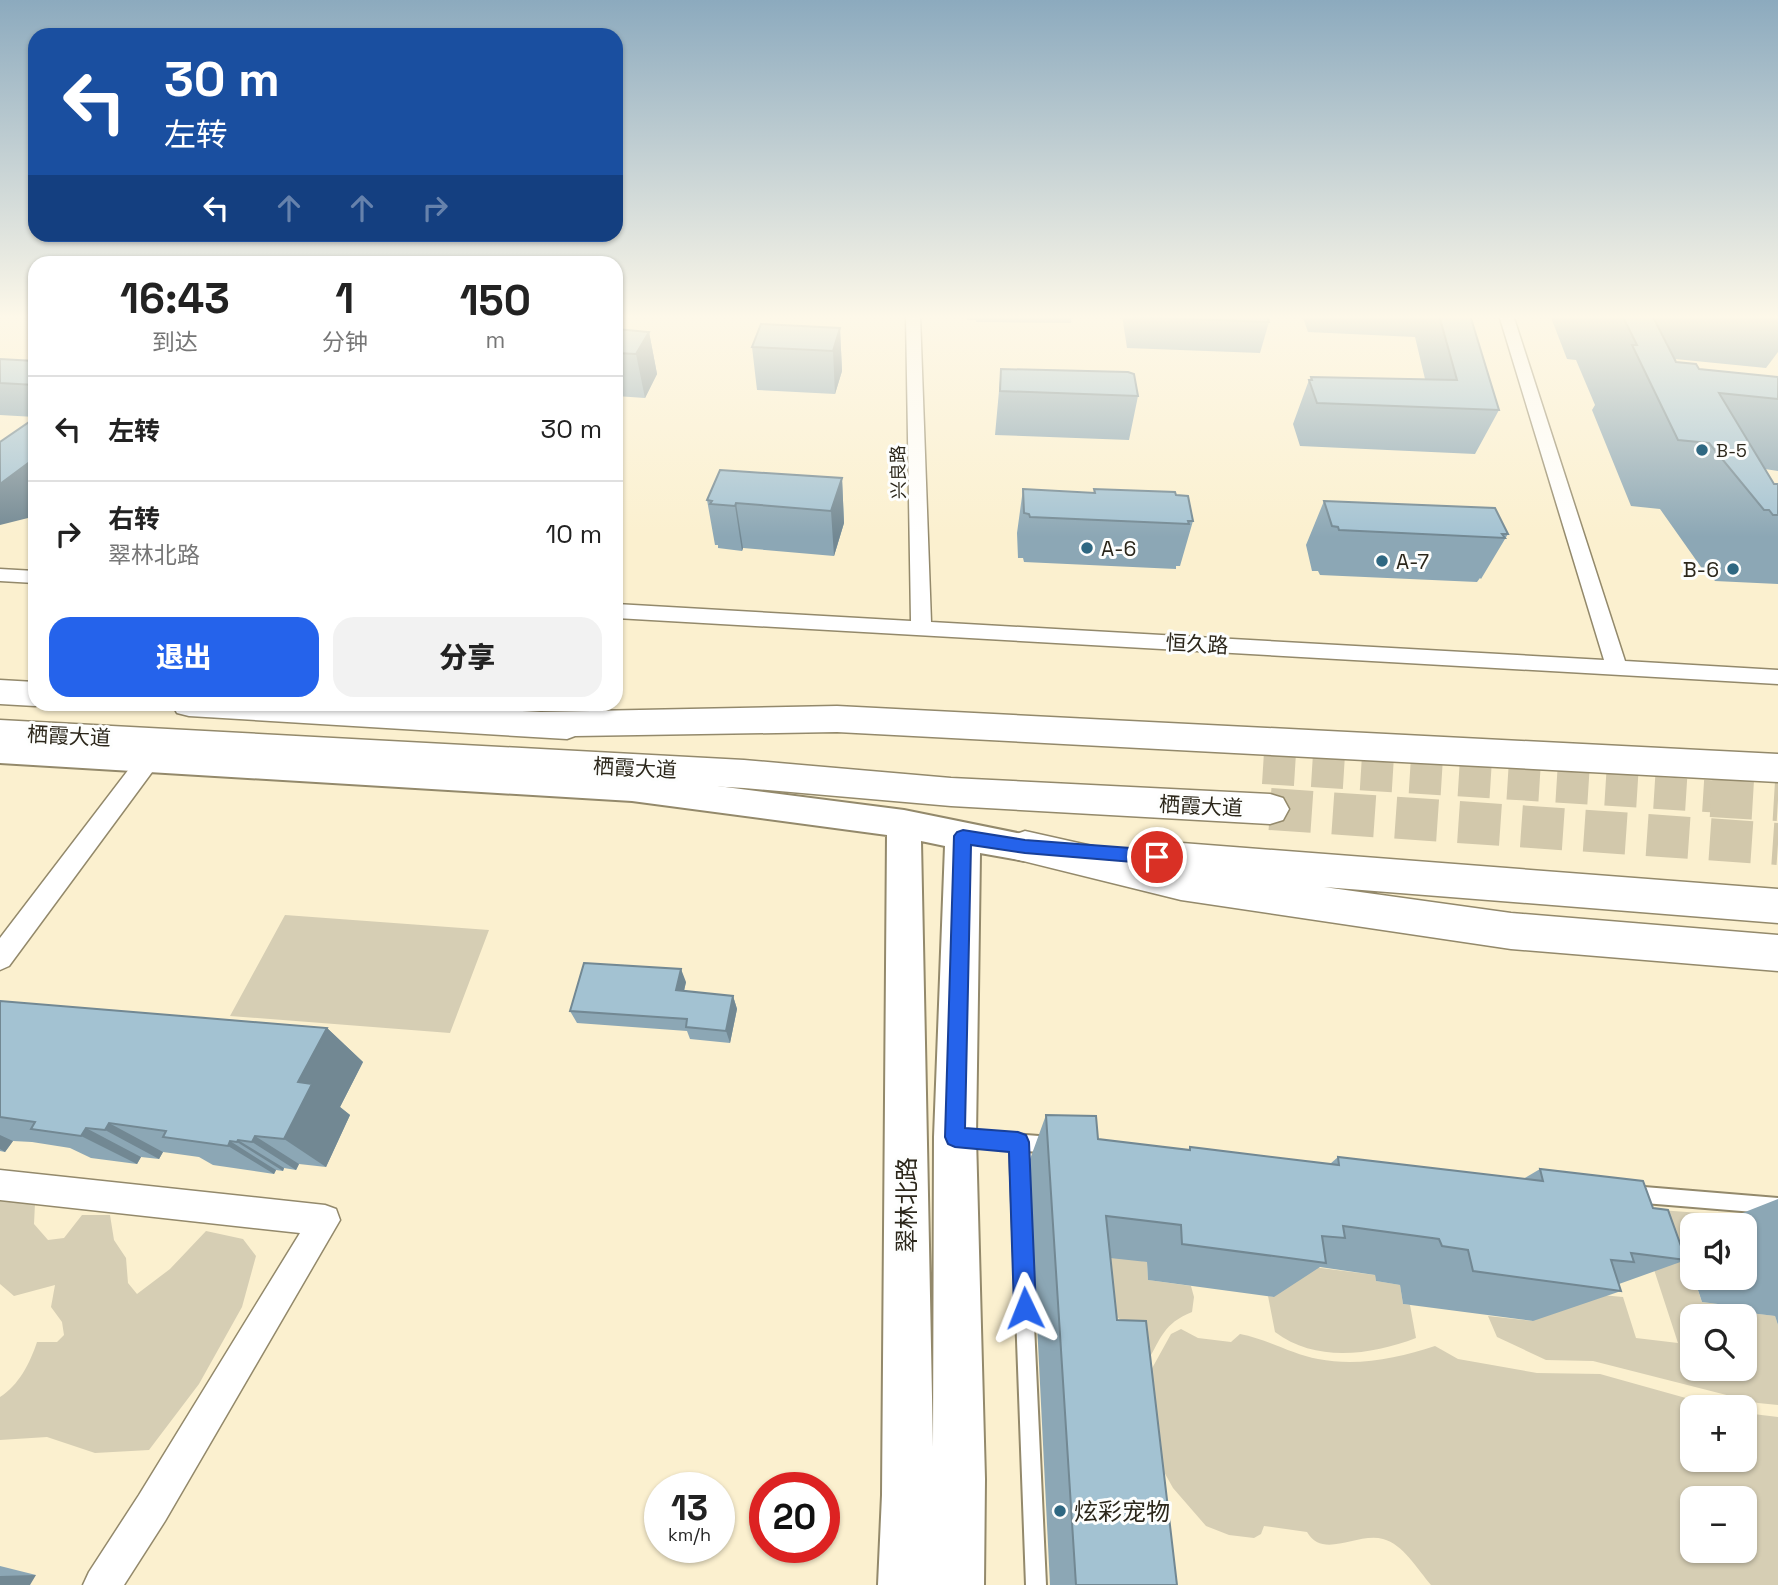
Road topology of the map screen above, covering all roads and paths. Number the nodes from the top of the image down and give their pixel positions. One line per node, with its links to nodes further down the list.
1 (915, 389): 6 (street, 兴良路)
2 (1529, 389): 7 (street)
3 (0, 575): 4 (street)
4 (28, 577)
5 (623, 611): 6 (street, 恒久路)
6 (921, 628): 7 (street, 恒久路)
7 (1618, 668): 8 (street, 恒久路)
8 (1778, 677)
9 (0, 692): 10 (main road, 栖霞大道)
10 (28, 694)
11 (313, 711): 12 (main road, 栖霞大道)
12 (543, 724): 16 (main road, 栖霞大道); 17 (main road)
13 (0, 733): 18 (main road, 栖霞大道)
14 (0, 751): 15 (main road)
15 (150, 758): 19 (main road); 24 (street)
16 (1263, 768)
17 (1778, 768)
18 (1270, 809)
19 (904, 824): 20 (main road); 32 (main road, 翠林北路)
20 (963, 836): 21 (main road); 25 (main road)
21 (1025, 847): 22 (main road); 23 (main road)
22 (1778, 906)
23 (1778, 953)
24 (0, 958)
25 (955, 1137): 26 (lane); 33 (main road)
26 (1018, 1142): 27 (lane); 34 (lane)
27 (1071, 1147)
28 (0, 1185): 31 (street)
29 (1611, 1192): 30 (lane)
30 (1778, 1206)
31 (102, 1585)
32 (905, 1585)
33 (957, 1585)
34 (1036, 1585)

